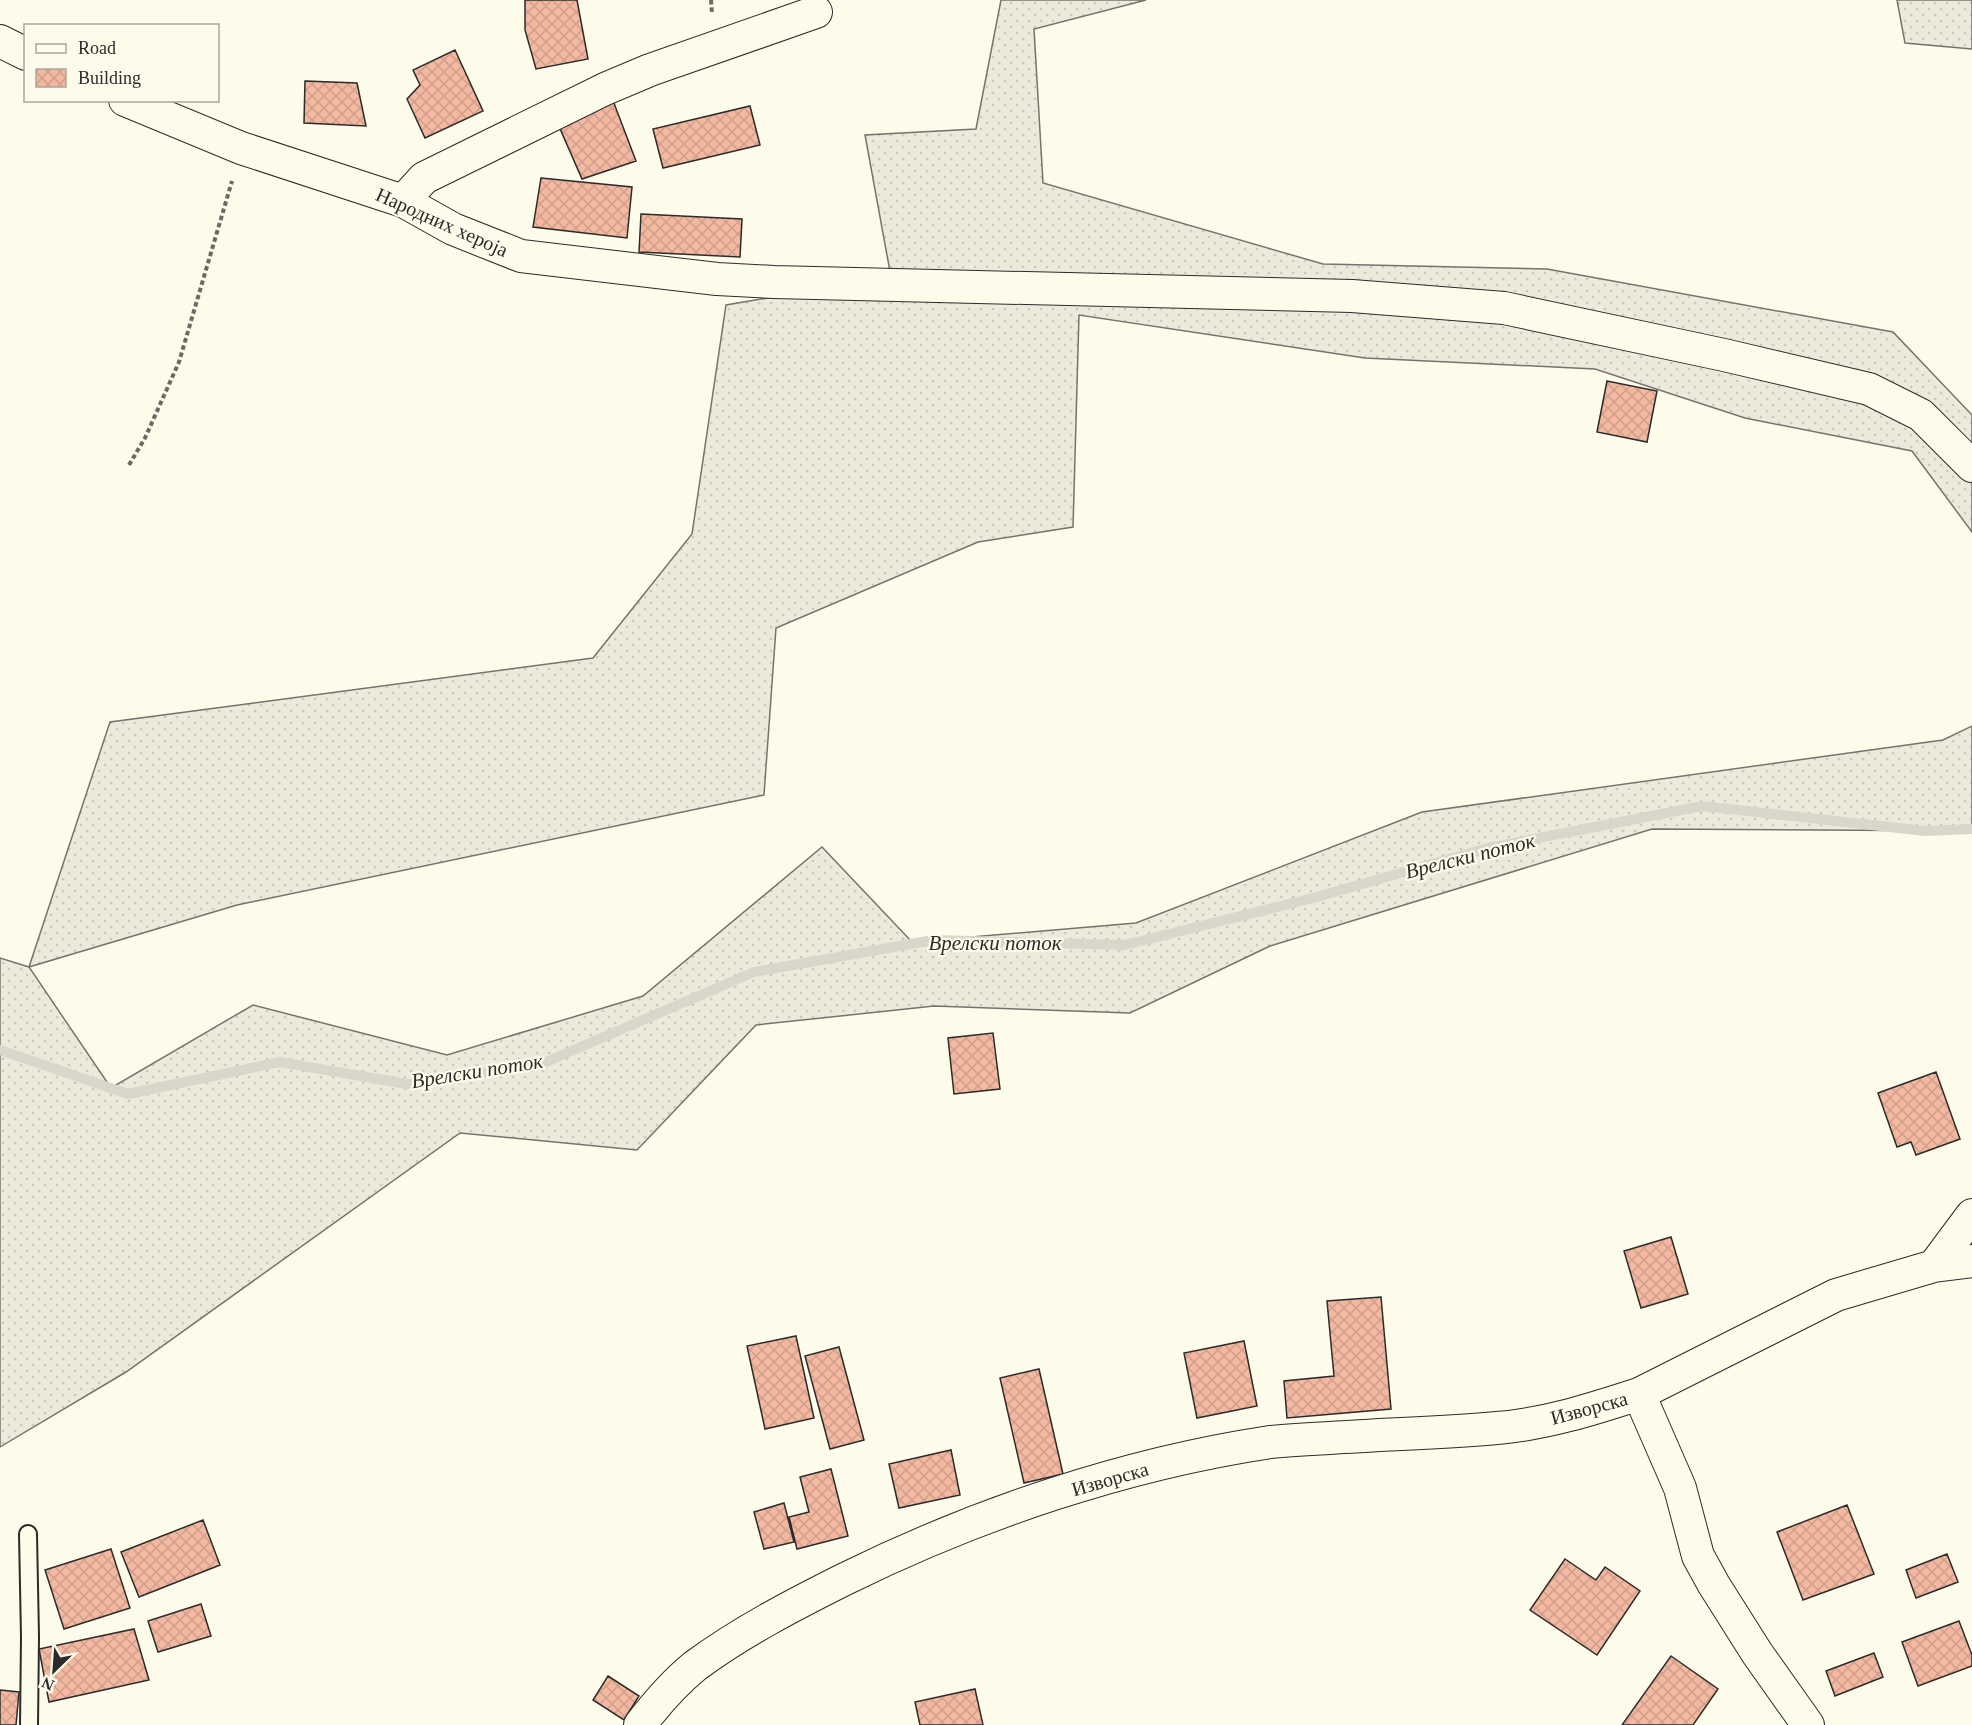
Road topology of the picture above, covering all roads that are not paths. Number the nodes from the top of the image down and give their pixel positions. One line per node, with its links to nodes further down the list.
1 (816, 12): 5 (street)
2 (0, 41): 3 (street)
3 (24, 53)
4 (130, 102): 5 (street, Народних хероја)
5 (403, 201): 6 (street, Народних хероја)
6 (1972, 466)
7 (1972, 1215): 9 (street)
8 (1972, 1261): 9 (street, Изворска)
9 (1935, 1266): 10 (street, Изворска)
10 (1639, 1394): 13 (street, Изворска); 14 (street, Изворска)
11 (28, 1534): 12 (lane)
12 (29, 1725)
13 (640, 1725)
14 (1808, 1725)

